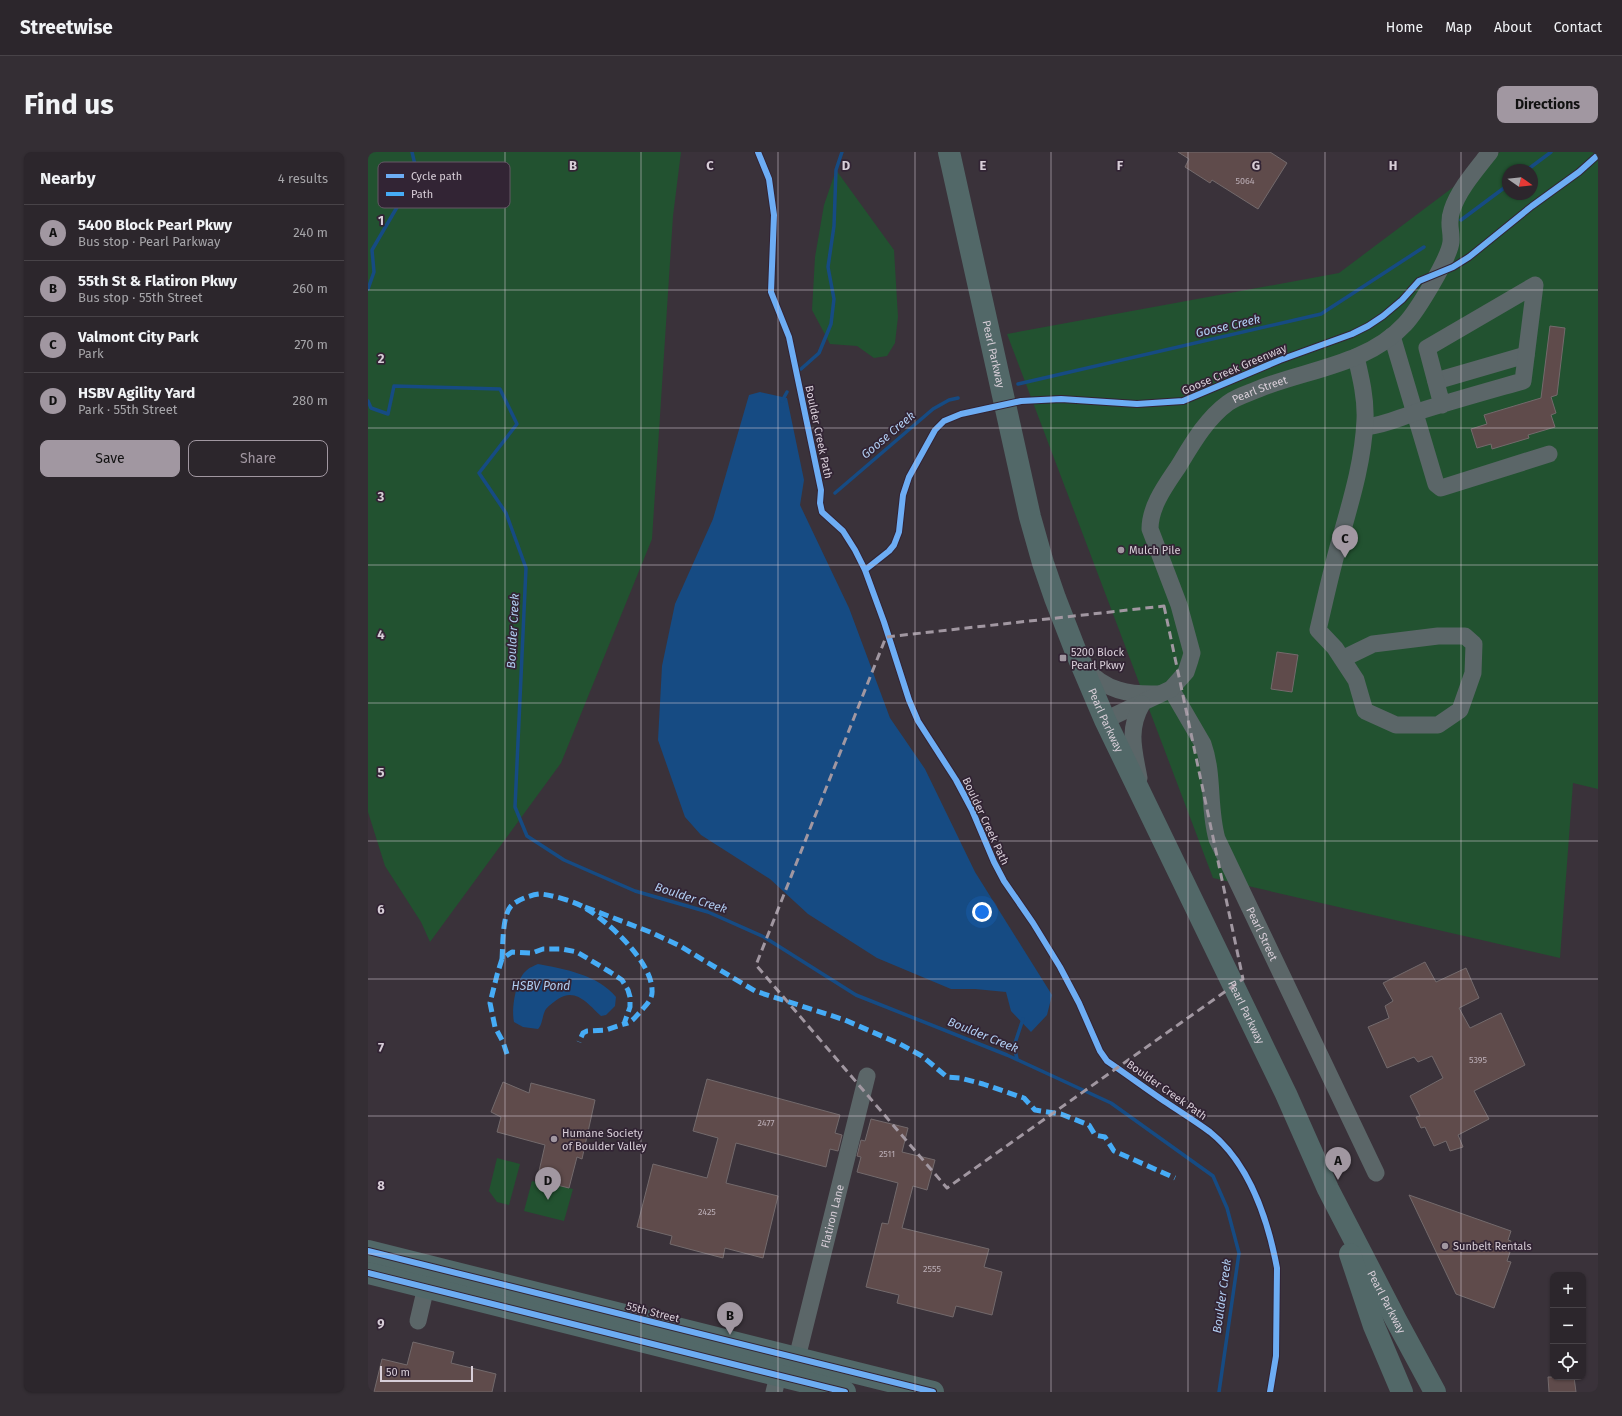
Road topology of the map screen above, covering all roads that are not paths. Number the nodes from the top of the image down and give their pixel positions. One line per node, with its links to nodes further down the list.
1 (949, 152): 12 (main road, Pearl Parkway)
2 (1490, 152): 3 (street, Pearl Street)
3 (1392, 336): 5 (street, Pearl Street); 8 (street)
4 (1526, 355): 6 (street); 6 (street); 7 (street)
5 (1356, 357): 9 (street); 13 (street, Pearl Street)
6 (1436, 381): 7 (street)
7 (1442, 405): 8 (street)
8 (1415, 413): 9 (street); 10 (street)
9 (1365, 427): 11 (street)
10 (1549, 454)
11 (1342, 659): 11 (street)
12 (1081, 664): 13 (street); 15 (main road, Pearl Parkway)
13 (1166, 691): 14 (street, Pearl Street); 18 (street, Pearl Street)
14 (1142, 704): 15 (street, Pearl Street); 16 (street)
15 (1105, 720): 16 (main road, Pearl Parkway)
16 (1144, 800): 19 (main road, Pearl Parkway)
17 (867, 1076): 24 (street, Flatiron Lane)
18 (1376, 1173)
19 (1328, 1189): 29 (main road, Pearl Parkway); 30 (main road, Pearl Parkway)
20 (368, 1251): 24 (main road, 55th Street)
21 (368, 1273): 22 (main road)
22 (426, 1287): 23 (street); 25 (main road)
23 (418, 1321)
24 (797, 1358): 25 (street); 26 (street); 28 (main road, 55th Street)
25 (776, 1384): 26 (main road)
26 (803, 1387): 27 (main road)
27 (845, 1392)
28 (933, 1392)
29 (1402, 1392)
30 (1435, 1392)

